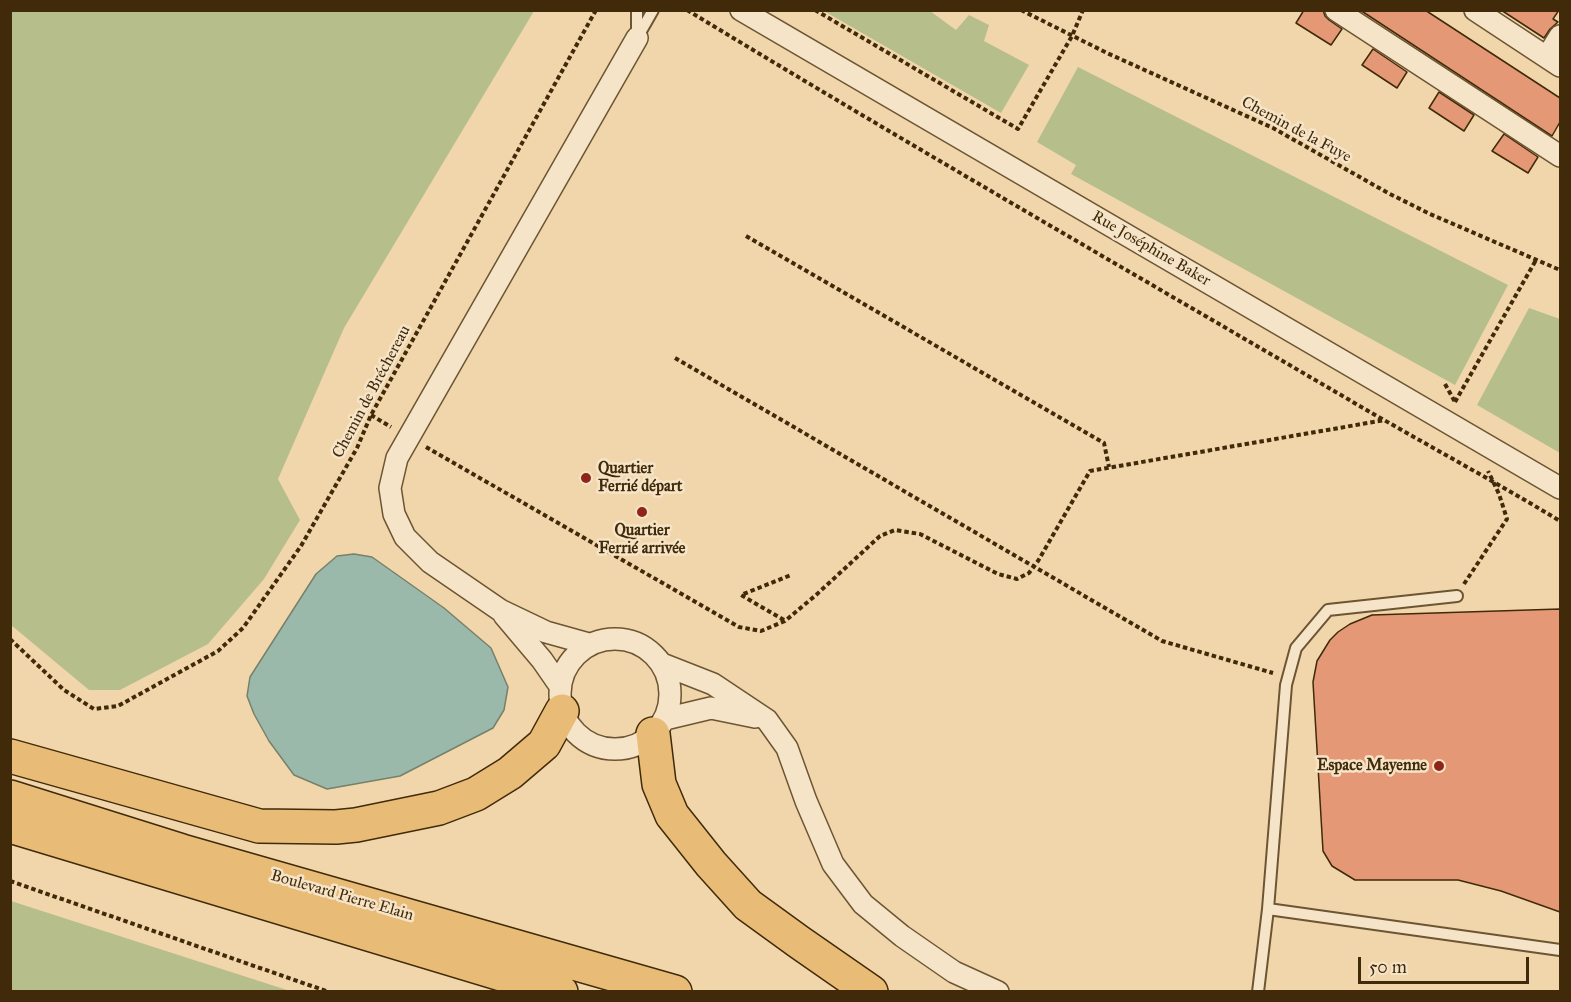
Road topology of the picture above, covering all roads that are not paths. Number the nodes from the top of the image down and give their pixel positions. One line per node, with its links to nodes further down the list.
1 (637, 10): 7 (lane)
2 (653, 10): 7 (lane)
3 (741, 10): 10 (street, Rue Joséphine Baker)
4 (1336, 10): 9 (street)
5 (1475, 10): 8 (street)
6 (1560, 36): 8 (street)
7 (638, 38): 12 (street)
8 (1554, 61)
9 (1560, 156)
10 (1560, 488)
11 (1457, 596): 21 (lane)
12 (500, 610): 13 (street); 15 (street)
13 (589, 644): 14 (street); 15 (street)
14 (662, 664): 16 (street); 17 (street)
15 (561, 699): 17 (street); 18 (main road)
16 (767, 720): 17 (street); 26 (street)
17 (659, 727): 25 (main road)
18 (10, 756)
19 (10, 797): 24 (main road, Boulevard Pierre Elain)
20 (10, 826): 23 (main road, Boulevard Pierre Elain)
21 (1268, 909): 22 (lane); 27 (lane)
22 (1560, 951)
23 (561, 992)
24 (675, 992)
25 (871, 992)
26 (998, 992)
27 (1258, 992)

